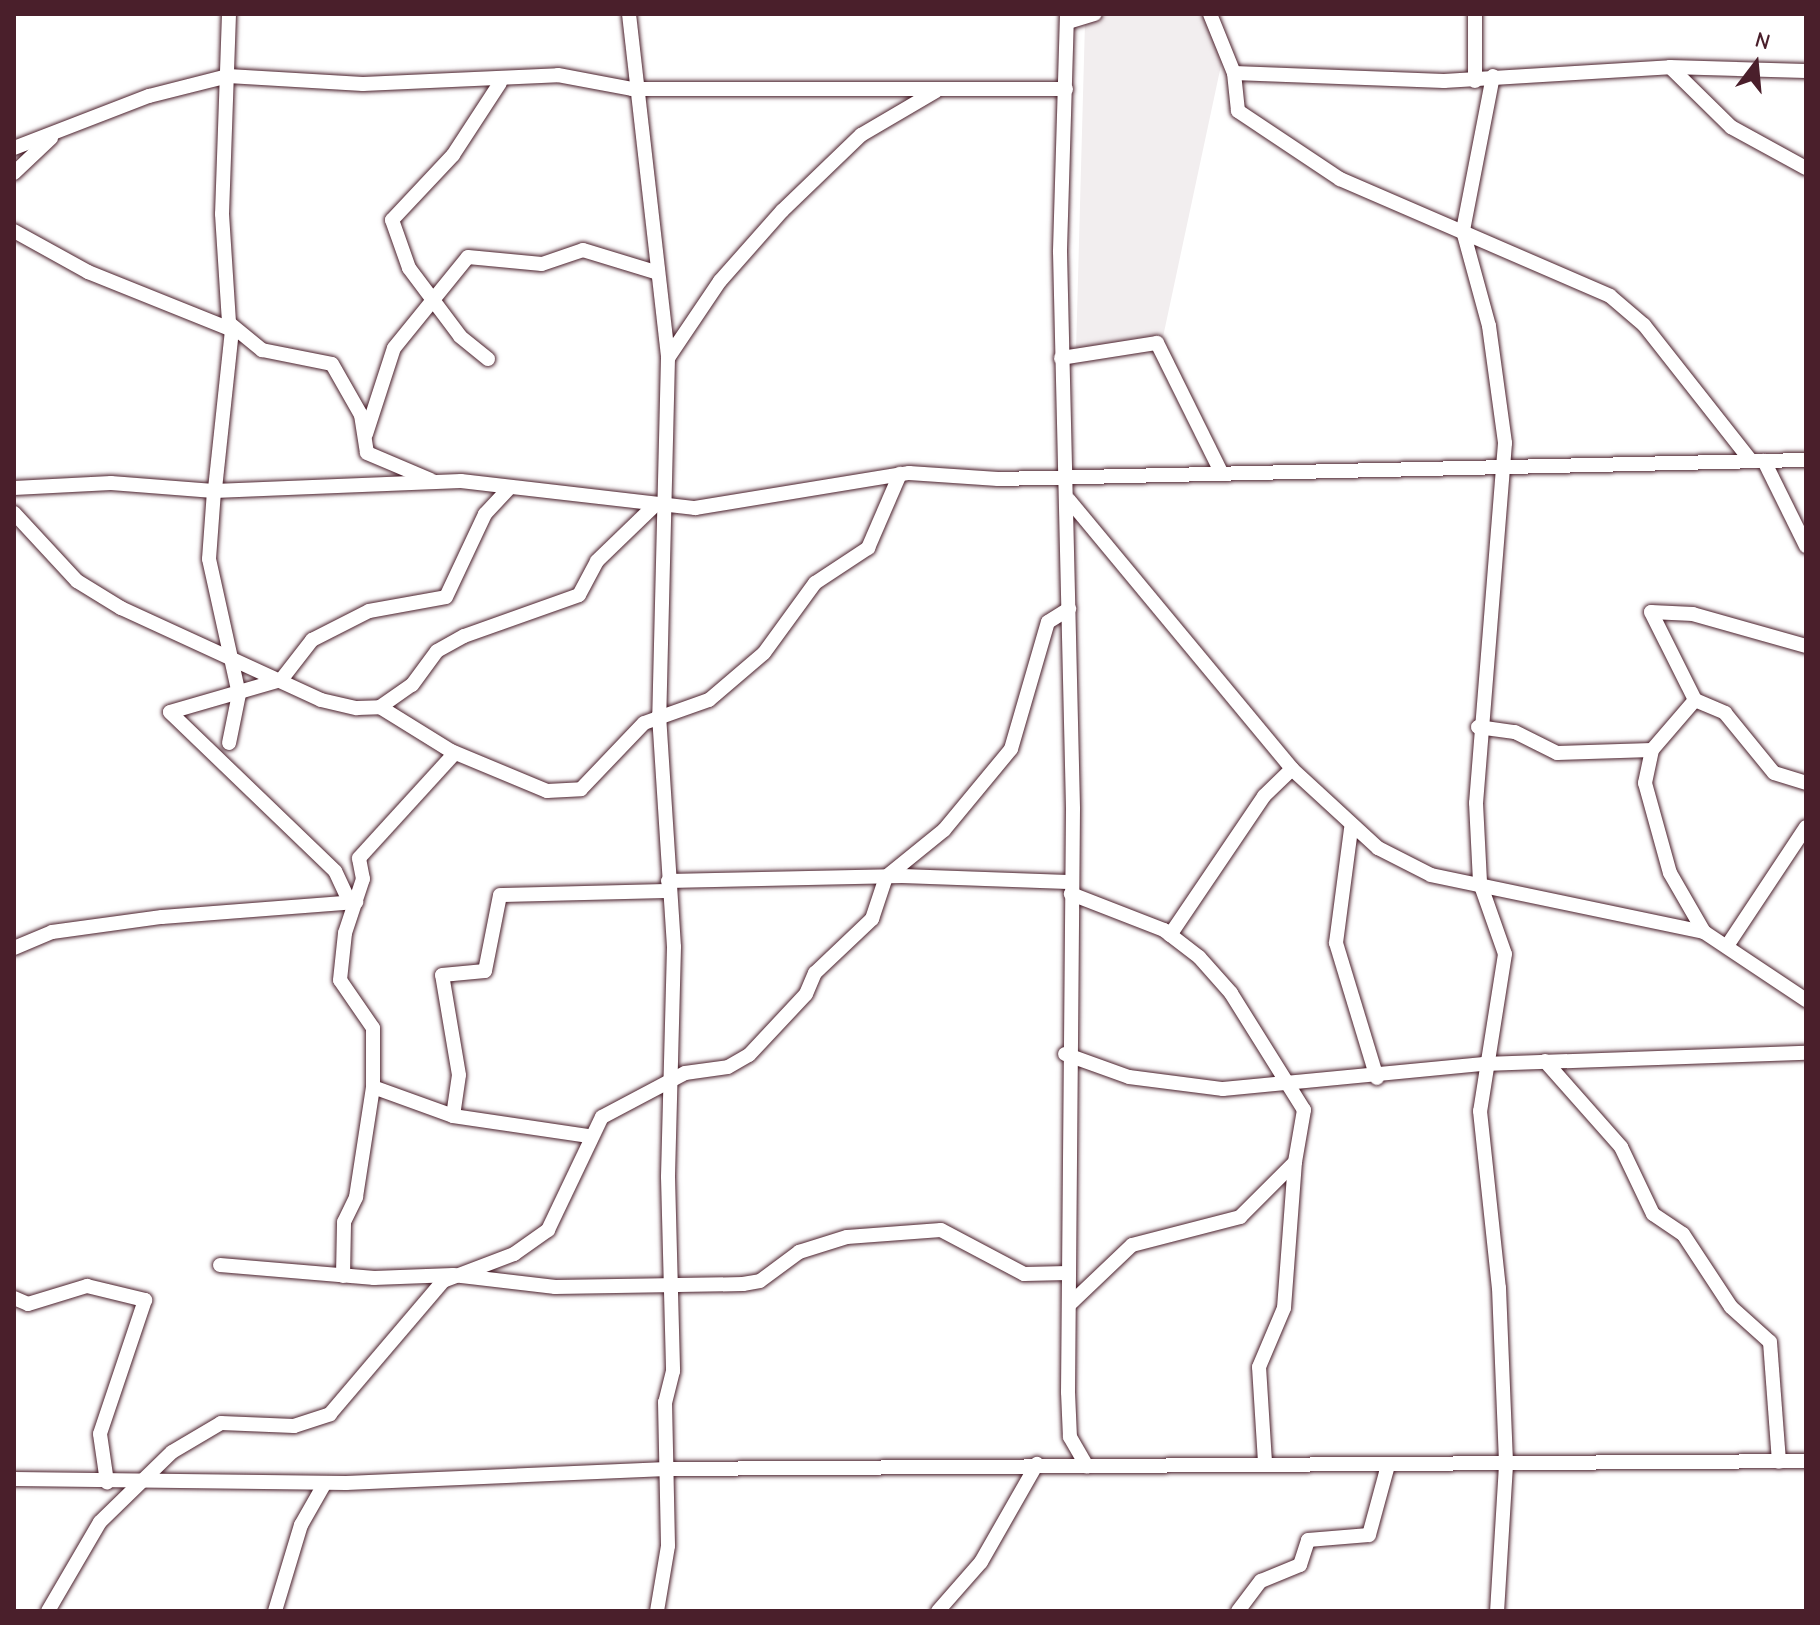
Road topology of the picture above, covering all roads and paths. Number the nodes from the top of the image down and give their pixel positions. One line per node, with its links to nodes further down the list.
1 (229, 14): 10 (street)
2 (629, 14): 14 (street)
3 (1095, 14): 6 (street)
4 (1210, 14): 9 (street)
5 (1475, 14): 12 (street)
6 (1067, 18): 16 (street)
7 (1670, 67): 8 (street); 11 (street); 19 (street)
8 (1806, 71)
9 (1234, 73): 12 (street); 22 (street)
10 (228, 76): 13 (street); 17 (street); 25 (street)
11 (1493, 76): 12 (street); 22 (street)
12 (1475, 81)
13 (500, 83): 14 (street); 24 (street)
14 (632, 89): 15 (street); 23 (street)
15 (942, 89): 16 (street); 26 (street)
16 (1066, 89): 27 (street)
17 (51, 138): 18 (street); 20 (street)
18 (14, 148)
19 (1806, 168)
20 (14, 173)
21 (14, 231): 25 (street)
22 (1463, 231): 31 (street); 32 (street)
23 (658, 273): 24 (street); 26 (street)
24 (434, 303): 28 (street); 29 (street)
25 (232, 330): 29 (street); 38 (street)
26 (668, 358): 41 (street)
27 (1061, 358): 33 (street); 35 (street)
28 (488, 359)
29 (363, 442): 36 (street)
30 (1806, 460): 31 (street)
31 (1758, 461): 32 (street); 43 (street)
32 (1504, 465): 33 (street); 52 (street)
33 (1221, 472): 35 (street)
34 (900, 474): 35 (street); 41 (street); 51 (street)
35 (1061, 474): 40 (street)
36 (431, 480): 37 (street); 38 (street)
37 (510, 487): 41 (street); 47 (street)
38 (215, 490): 39 (street); 46 (street)
39 (16, 492)
40 (1069, 500): 44 (street); 56 (street)
41 (660, 505): 50 (street); 51 (street)
42 (14, 513): 46 (street)
43 (1806, 546)
44 (1069, 609): 60 (street); 63 (street)
45 (1806, 646): 49 (street)
46 (234, 658): 47 (street); 48 (street)
47 (281, 680): 48 (street); 50 (street)
48 (239, 694): 53 (street); 64 (street)
49 (1695, 700): 54 (street); 57 (street)
50 (380, 707): 55 (street)
51 (659, 715): 55 (street); 62 (street)
52 (1478, 727): 54 (street); 61 (street)
53 (229, 743)
54 (1652, 750): 65 (street)
55 (455, 753): 64 (street)
56 (1292, 769): 59 (street); 66 (street)
57 (1806, 783)
58 (1806, 827): 67 (street)
59 (1351, 829): 61 (street); 74 (street)
60 (886, 877): 62 (street); 63 (street); 75 (street)
61 (1480, 883): 65 (street); 73 (street)
62 (668, 886): 75 (street); 78 (street)
63 (1069, 888): 66 (street); 71 (street)
64 (354, 902): 68 (street); 76 (street)
65 (1704, 932): 67 (street)
66 (1170, 935): 77 (street)
67 (1729, 943): 69 (street)
68 (14, 948)
69 (1806, 1000)
70 (1806, 1053): 72 (street)
71 (1065, 1054): 77 (street); 82 (street)
72 (1545, 1061): 73 (street); 90 (street)
73 (1484, 1064): 74 (street); 93 (street)
74 (1377, 1078): 77 (street)
75 (668, 1083): 79 (street); 85 (street)
76 (373, 1087): 78 (street); 84 (street)
77 (1295, 1087): 80 (street)
78 (453, 1116): 79 (street)
79 (588, 1136): 83 (street)
80 (1295, 1162): 87 (street); 89 (street)
81 (220, 1265): 84 (street)
82 (1068, 1273): 85 (street); 87 (street)
83 (453, 1275): 84 (street); 85 (street); 98 (street)
84 (343, 1276)
85 (670, 1287): 95 (street)
86 (14, 1298): 97 (street)
87 (1069, 1305): 94 (street)
88 (1806, 1461): 90 (street)
89 (1265, 1462): 92 (street); 94 (street)
90 (1779, 1462): 93 (street)
91 (1037, 1464): 94 (street); 95 (street); 103 (street)
92 (1388, 1465): 93 (street); 104 (street)
93 (1506, 1465): 105 (street)
94 (1087, 1467)
95 (667, 1469): 99 (street); 102 (street)
96 (14, 1479): 97 (street)
97 (107, 1482): 98 (street)
98 (140, 1483): 99 (street); 100 (street)
99 (325, 1483): 101 (street)
100 (48, 1611)
101 (275, 1611)
102 (657, 1611)
103 (938, 1611)
104 (1238, 1611)
105 (1497, 1611)

